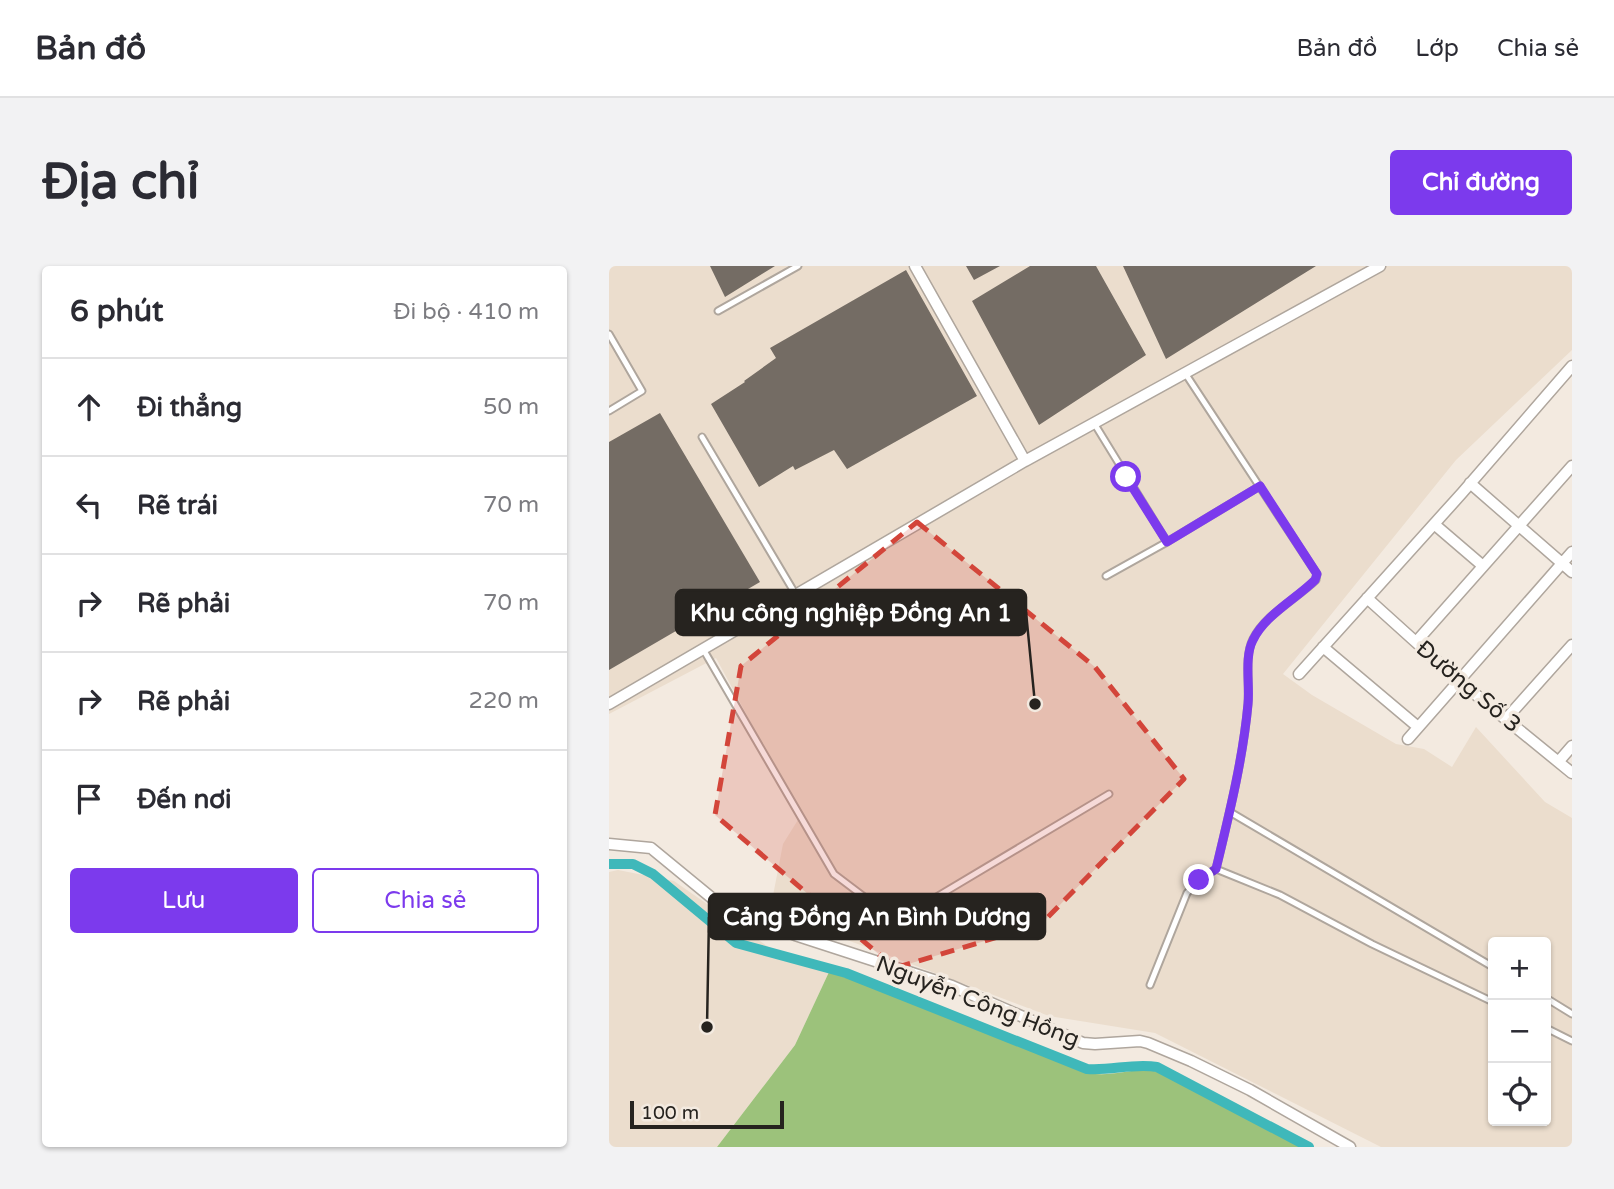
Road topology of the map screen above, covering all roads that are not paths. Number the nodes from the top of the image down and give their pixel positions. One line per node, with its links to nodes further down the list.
1 (798, 266): 5 (lane)
2 (915, 266): 12 (street)
3 (1380, 266): 4 (street)
4 (1368, 269): 8 (street)
5 (718, 311)
6 (609, 334): 9 (lane)
7 (1572, 366): 14 (street)
8 (1185, 373): 10 (street); 15 (lane)
9 (609, 411)
10 (1094, 423): 12 (street); 18 (lane)
11 (702, 437): 24 (lane)
12 (1025, 461): 24 (street)
13 (1572, 466): 17 (street)
14 (1470, 483): 16 (street); 17 (street)
15 (1260, 486): 18 (lane); 40 (lane)
16 (1434, 524): 21 (street); 25 (street)
17 (1519, 526): 20 (street); 21 (street)
18 (1167, 542): 23 (lane)
19 (1572, 552): 20 (street)
20 (1562, 563): 22 (street); 31 (street)
21 (1483, 566): 26 (street)
22 (1572, 572)
23 (1106, 576)
24 (796, 595): 29 (street)
25 (1367, 598): 26 (street, Đường Số 3); 28 (street)
26 (1416, 642): 31 (street, Đường Số 3)
27 (1572, 645): 33 (street)
28 (1323, 647): 30 (street); 34 (street)
29 (703, 649): 32 (street); 39 (lane)
30 (1299, 674)
31 (1459, 681): 33 (street, Đường Số 3); 34 (street)
32 (609, 704)
33 (1506, 719): 37 (street, Đường Số 3)
34 (1418, 727): 35 (street)
35 (1408, 740)
36 (1572, 746): 37 (street)
37 (1559, 761): 38 (street, Đường Số 3)
38 (1572, 773)
39 (1109, 794)
40 (1230, 812): 42 (lane); 43 (lane)
41 (609, 844): 50 (street, Nguyễn Công Hồng)
42 (1216, 869): 44 (lane); 45 (lane)
43 (1488, 964)
44 (1150, 985)
45 (1489, 1000)
46 (1549, 1000): 47 (lane)
47 (1572, 1014)
48 (1551, 1030): 49 (lane)
49 (1572, 1041)
50 (1350, 1147)

